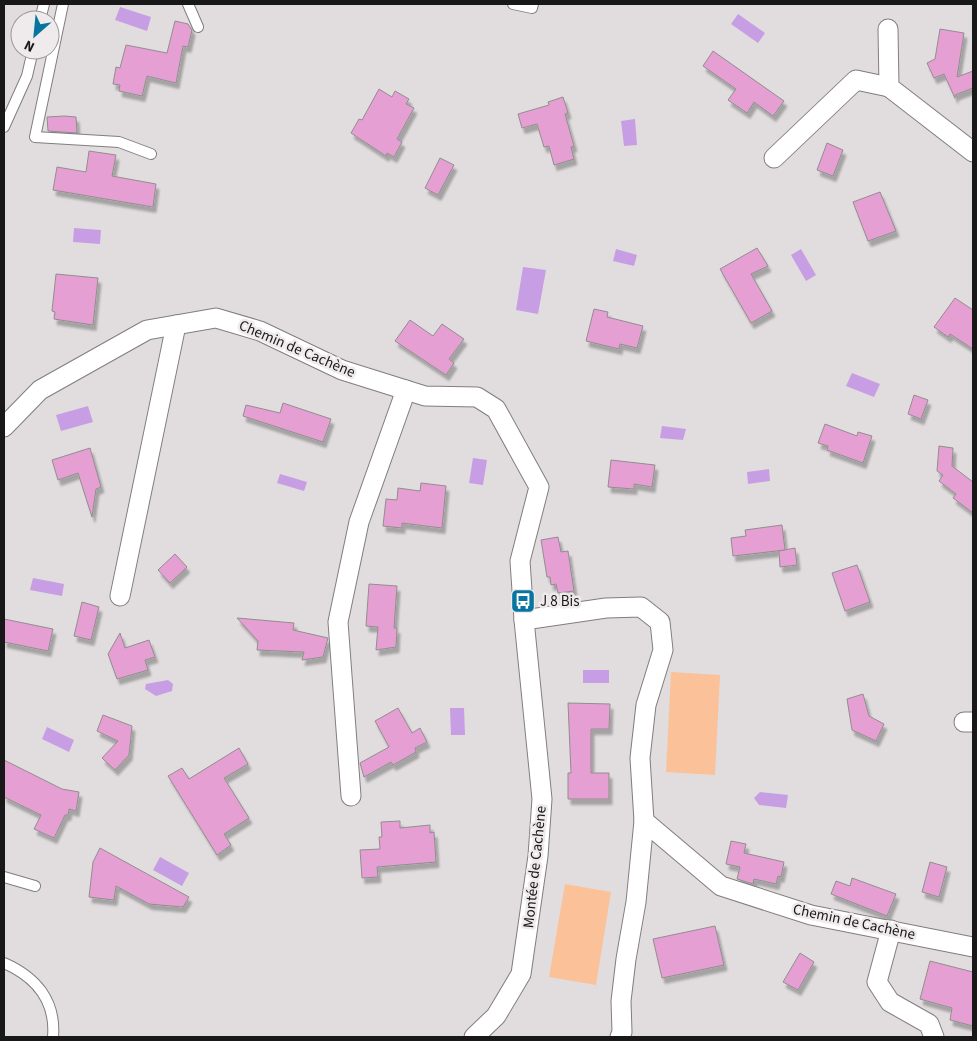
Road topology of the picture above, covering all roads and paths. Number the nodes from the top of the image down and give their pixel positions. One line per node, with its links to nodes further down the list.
1 (63, 4): 11 (lane)
2 (188, 4): 5 (lane)
3 (513, 4): 4 (lane)
4 (533, 4)
5 (198, 27)
6 (888, 29): 8 (street)
7 (31, 60): 9 (lane)
8 (890, 87): 10 (street); 12 (street)
9 (4, 127)
10 (973, 152)
11 (151, 154)
12 (774, 158)
13 (176, 325): 14 (street, Chemin de Cachène); 15 (street, Chemin de Cachène); 16 (street)
14 (406, 390): 17 (street, Chemin de Cachène); 18 (street)
15 (4, 427)
16 (120, 596)
17 (524, 620): 19 (street); 26 (street, Montée de Cachène)
18 (351, 796)
19 (644, 821): 22 (street, Chemin de Cachène); 27 (street)
20 (4, 877): 21 (lane)
21 (35, 886)
22 (891, 930): 23 (street, Chemin de Cachène); 28 (street)
23 (973, 947)
24 (4, 962): 25 (lane)
25 (53, 1037)
26 (474, 1037)
27 (620, 1037)
28 (934, 1037)

